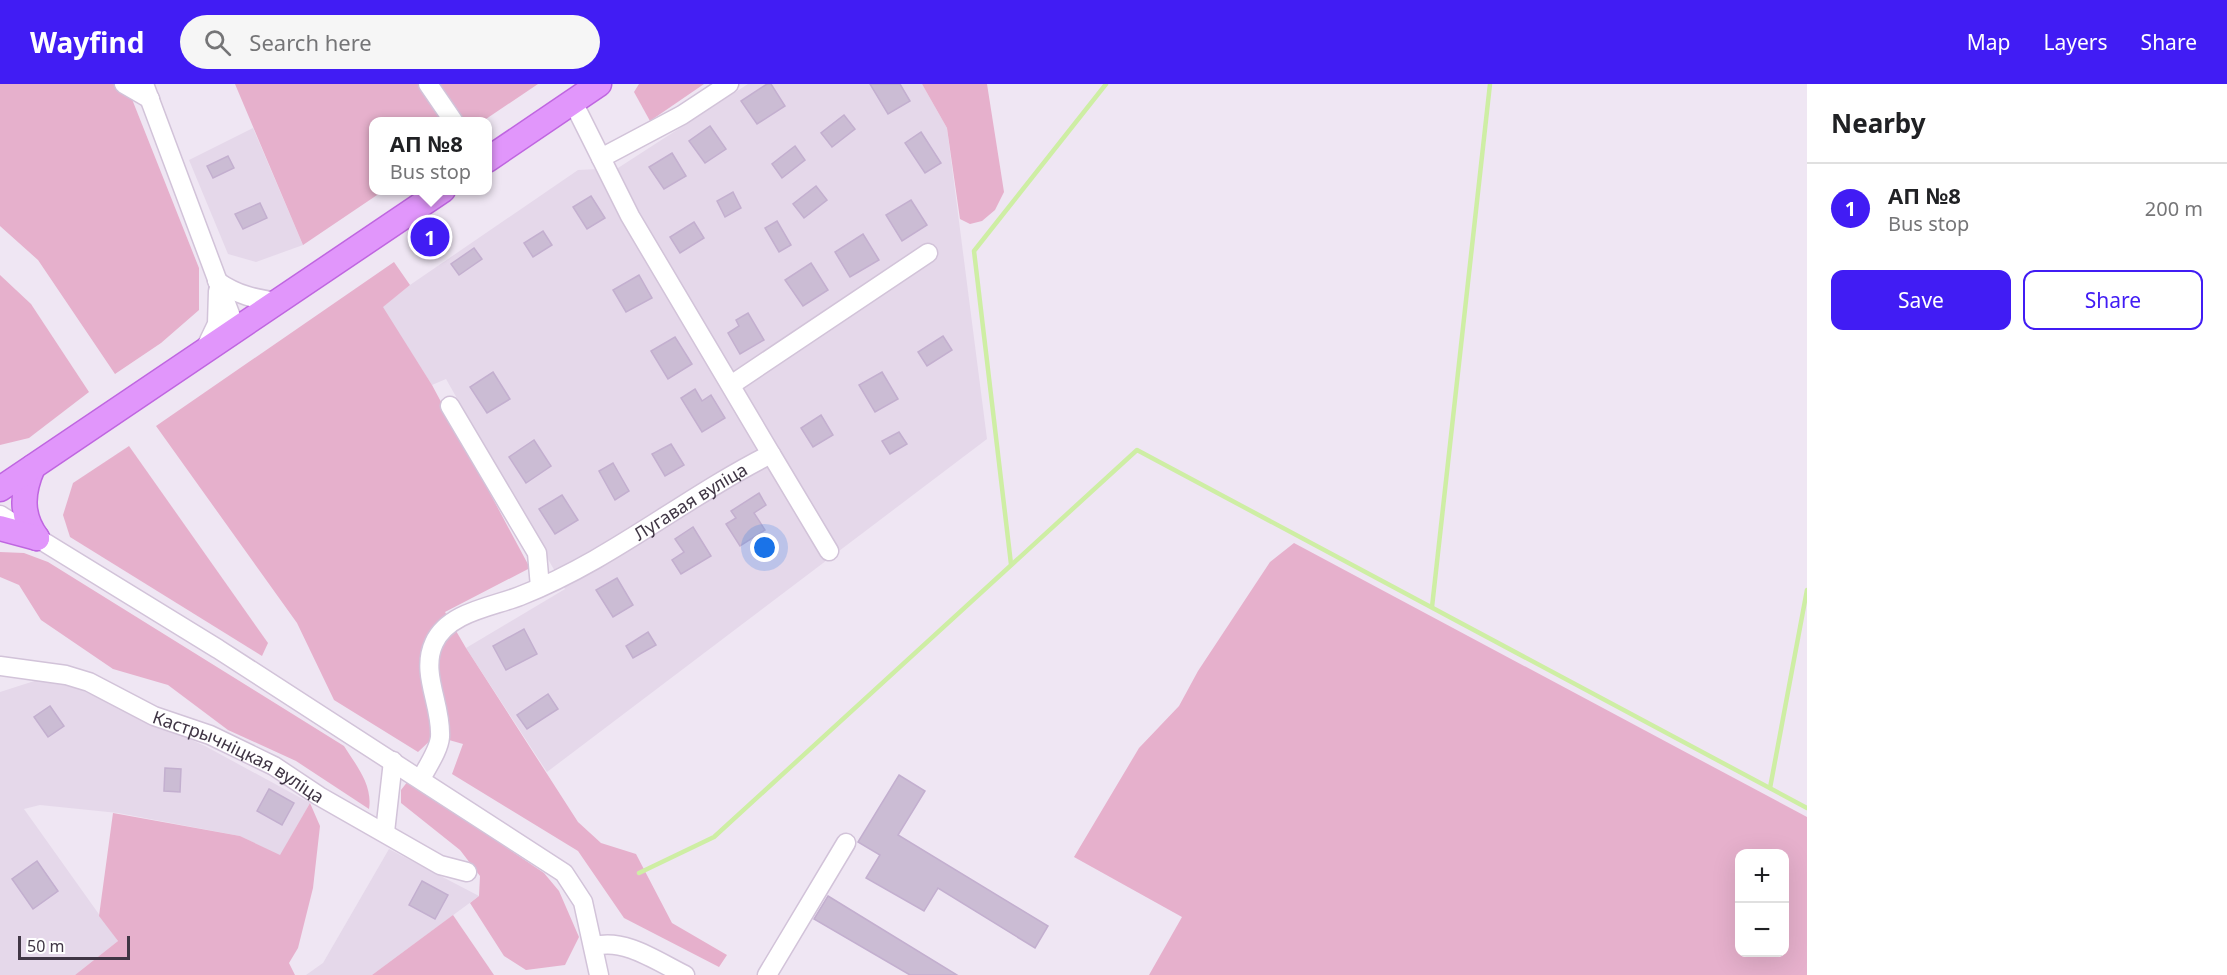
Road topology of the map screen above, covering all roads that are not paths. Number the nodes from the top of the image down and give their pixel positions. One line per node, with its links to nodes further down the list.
1 (124, 84): 5 (street)
2 (428, 84): 7 (street)
3 (599, 84): 6 (main road)
4 (729, 84): 9 (street)
5 (147, 92): 12 (street)
6 (573, 102): 8 (main road); 9 (street)
7 (451, 117)
8 (492, 157)
9 (601, 158): 16 (street)
10 (436, 195): 13 (main road)
11 (928, 253): 16 (street)
12 (218, 281): 13 (street); 14 (street); 15 (street)
13 (279, 302): 14 (main road)
14 (236, 330): 15 (main road)
15 (203, 352): 19 (main road)
16 (731, 385): 18 (street)
17 (450, 405): 26 (street)
18 (771, 454): 25 (street); 26 (street, Лугавая вуліца)
19 (33, 467): 20 (main road); 21 (main road); 24 (main road)
20 (0, 473)
21 (0, 489)
22 (0, 516): 24 (street)
23 (0, 528): 24 (main road)
24 (37, 537): 28 (street)
25 (829, 551)
26 (540, 587): 29 (street, Лугавая вуліца)
27 (0, 666): 30 (street, Кастрычніцкая вуліца)
28 (393, 761): 29 (street); 30 (street)
29 (421, 779): 33 (street)
30 (385, 832): 32 (street, Кастрычніцкая вуліца)
31 (846, 843): 36 (street)
32 (467, 872)
33 (595, 946): 34 (street); 35 (street)
34 (600, 975)
35 (685, 975)
36 (767, 975)

